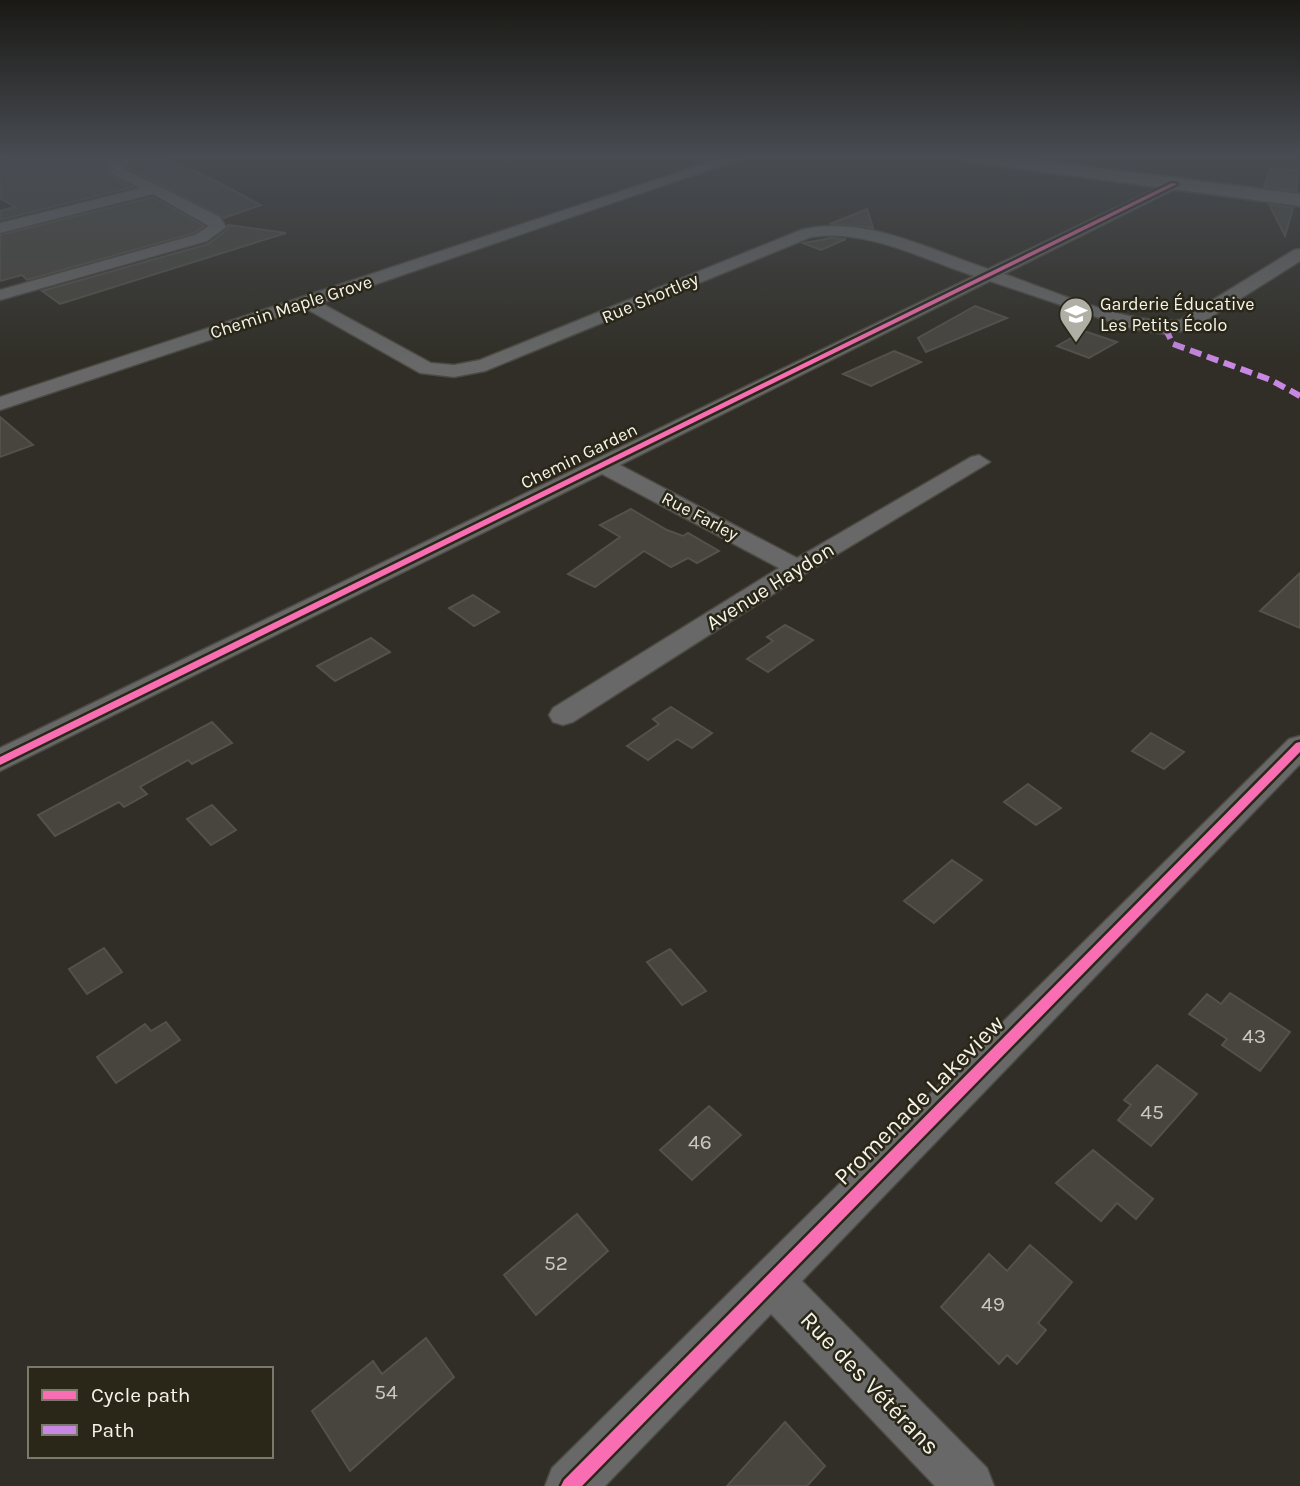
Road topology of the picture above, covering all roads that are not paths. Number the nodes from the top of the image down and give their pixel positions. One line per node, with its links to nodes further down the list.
1 (217, 225): 6 (street)
2 (535, 225): 7 (street, Chemin Maple Grove)
3 (1089, 225): 5 (street, Chemin Garden)
4 (1300, 254): 5 (street, Rue Shortley)
5 (990, 274): 7 (street, Rue Shortley); 10 (street, Chemin Garden)
6 (0, 295)
7 (307, 302): 8 (street, Chemin Maple Grove)
8 (0, 404)
9 (979, 462): 11 (street, Avenue Haydon)
10 (602, 465): 11 (street, Rue Farley); 14 (street, Chemin Garden)
11 (797, 568): 12 (street, Avenue Haydon)
12 (563, 715)
13 (1300, 746): 15 (street, Promenade Lakeview)
14 (0, 761)
15 (770, 1281): 16 (street, Promenade Lakeview); 17 (street, Rue des Vétérans)
16 (570, 1486)
17 (969, 1486)

